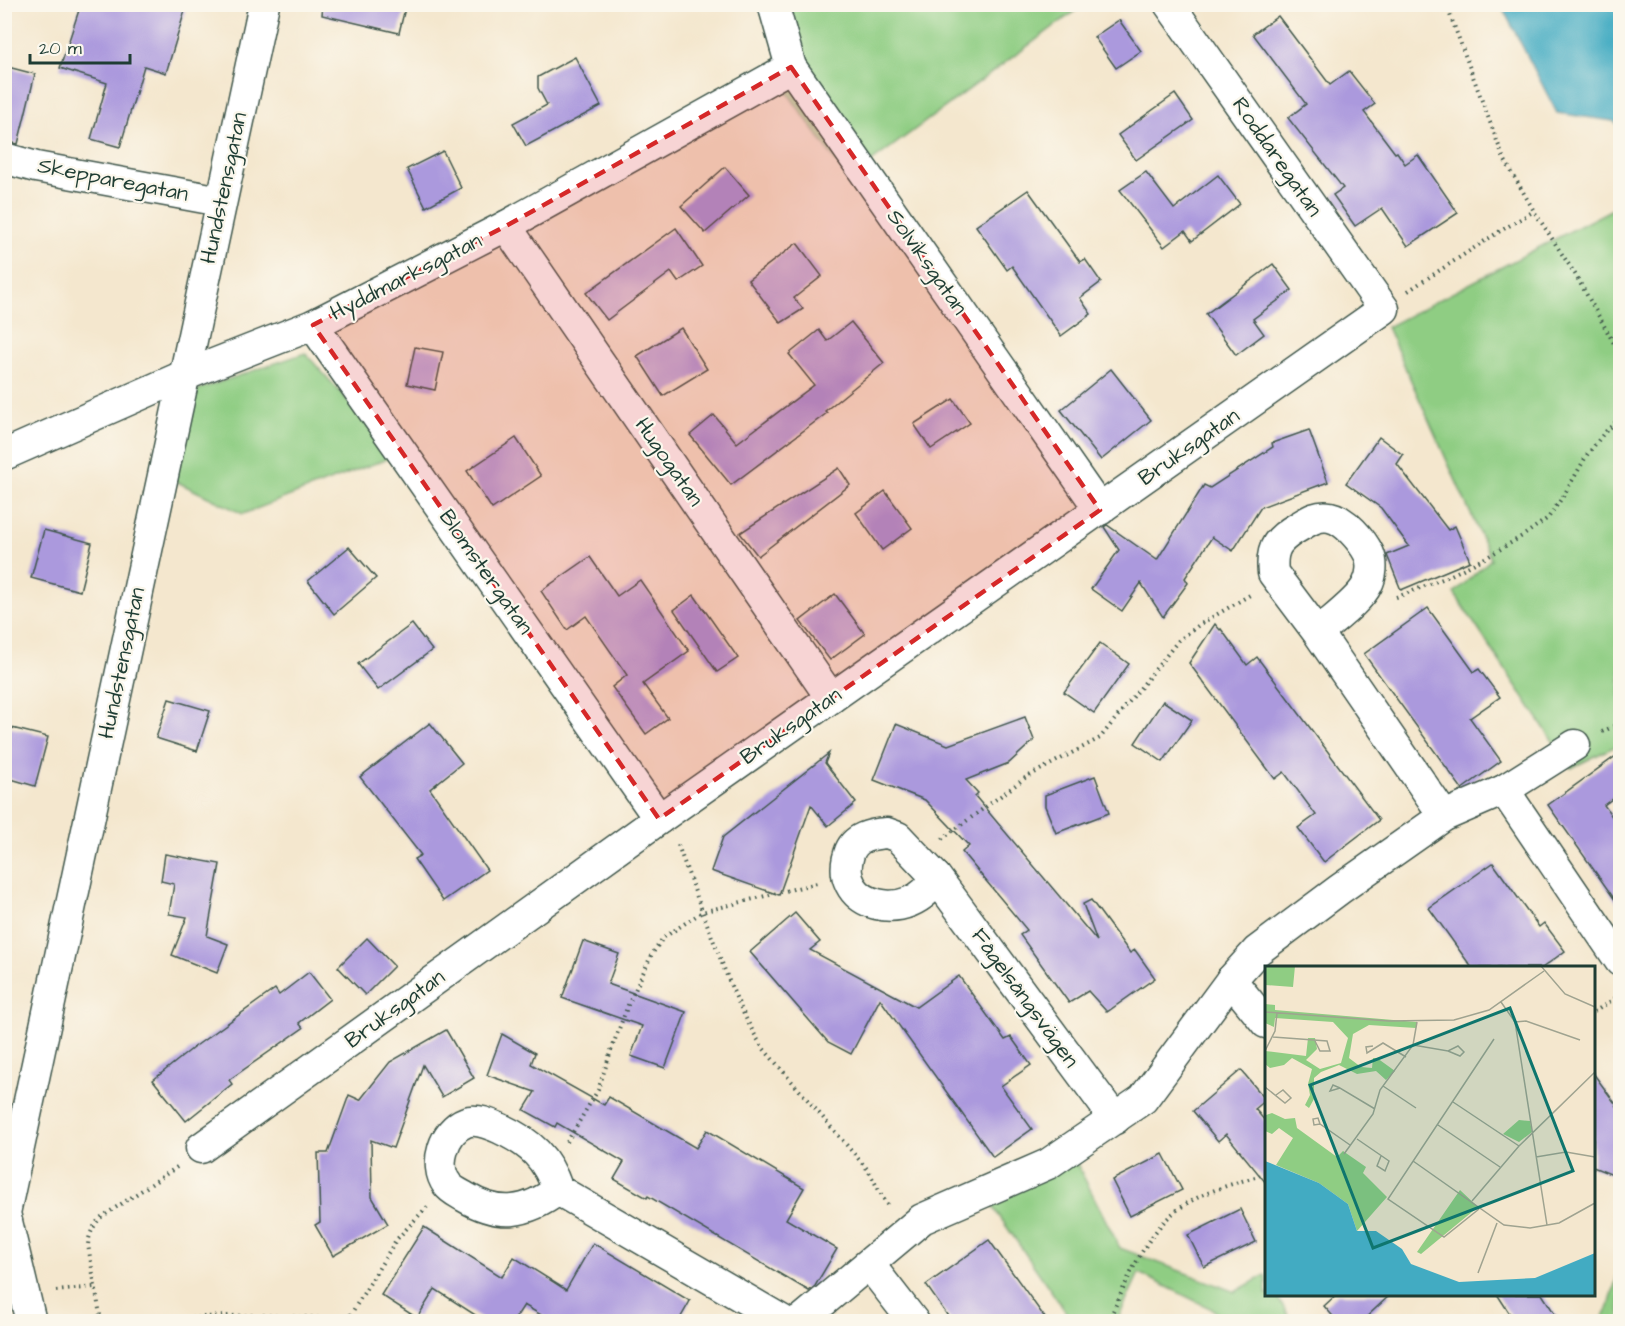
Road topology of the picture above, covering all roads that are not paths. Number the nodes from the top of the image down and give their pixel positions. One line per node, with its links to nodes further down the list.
1 (264, 4): 6 (street, Hundstensgatan)
2 (773, 4): 4 (street, Solviksgatan)
3 (1169, 4): 8 (street, Roddaregatan)
4 (791, 66): 7 (street, Hyddmarksgatan); 12 (street, Solviksgatan)
5 (4, 158): 6 (street, Skepparegatan)
6 (221, 201): 10 (street, Hundstensgatan)
7 (506, 226): 9 (street, Hyddmarksgatan); 14 (street, Hugogatan)
8 (1384, 309): 12 (street, Bruksgatan)
9 (313, 325): 10 (street, Hyddmarksgatan); 18 (street, Blomstergatan)
10 (183, 376): 11 (street, Hyddmarksgatan); 26 (street, Hundstensgatan)
11 (4, 455)
12 (1100, 510): 14 (street, Bruksgatan)
13 (1318, 633): 13 (street); 17 (street)
14 (831, 698): 18 (street, Bruksgatan)
15 (1575, 745): 16 (street)
16 (1504, 790): 17 (street); 20 (street)
17 (1444, 816): 21 (street)
18 (659, 819): 24 (street, Bruksgatan)
19 (927, 868): 19 (street, Fågelsångsvägen); 23 (street, Fågelsångsvägen)
20 (1620, 961)
21 (1231, 980): 22 (street); 23 (street)
22 (1265, 1022)
23 (1114, 1119): 27 (street)
24 (201, 1148)
25 (552, 1178): 25 (street); 29 (street)
26 (5, 1213): 28 (street, Hundstensgatan)
27 (869, 1264): 30 (street); 31 (street)
28 (31, 1322)
29 (785, 1322)
30 (799, 1322)
31 (914, 1322)

